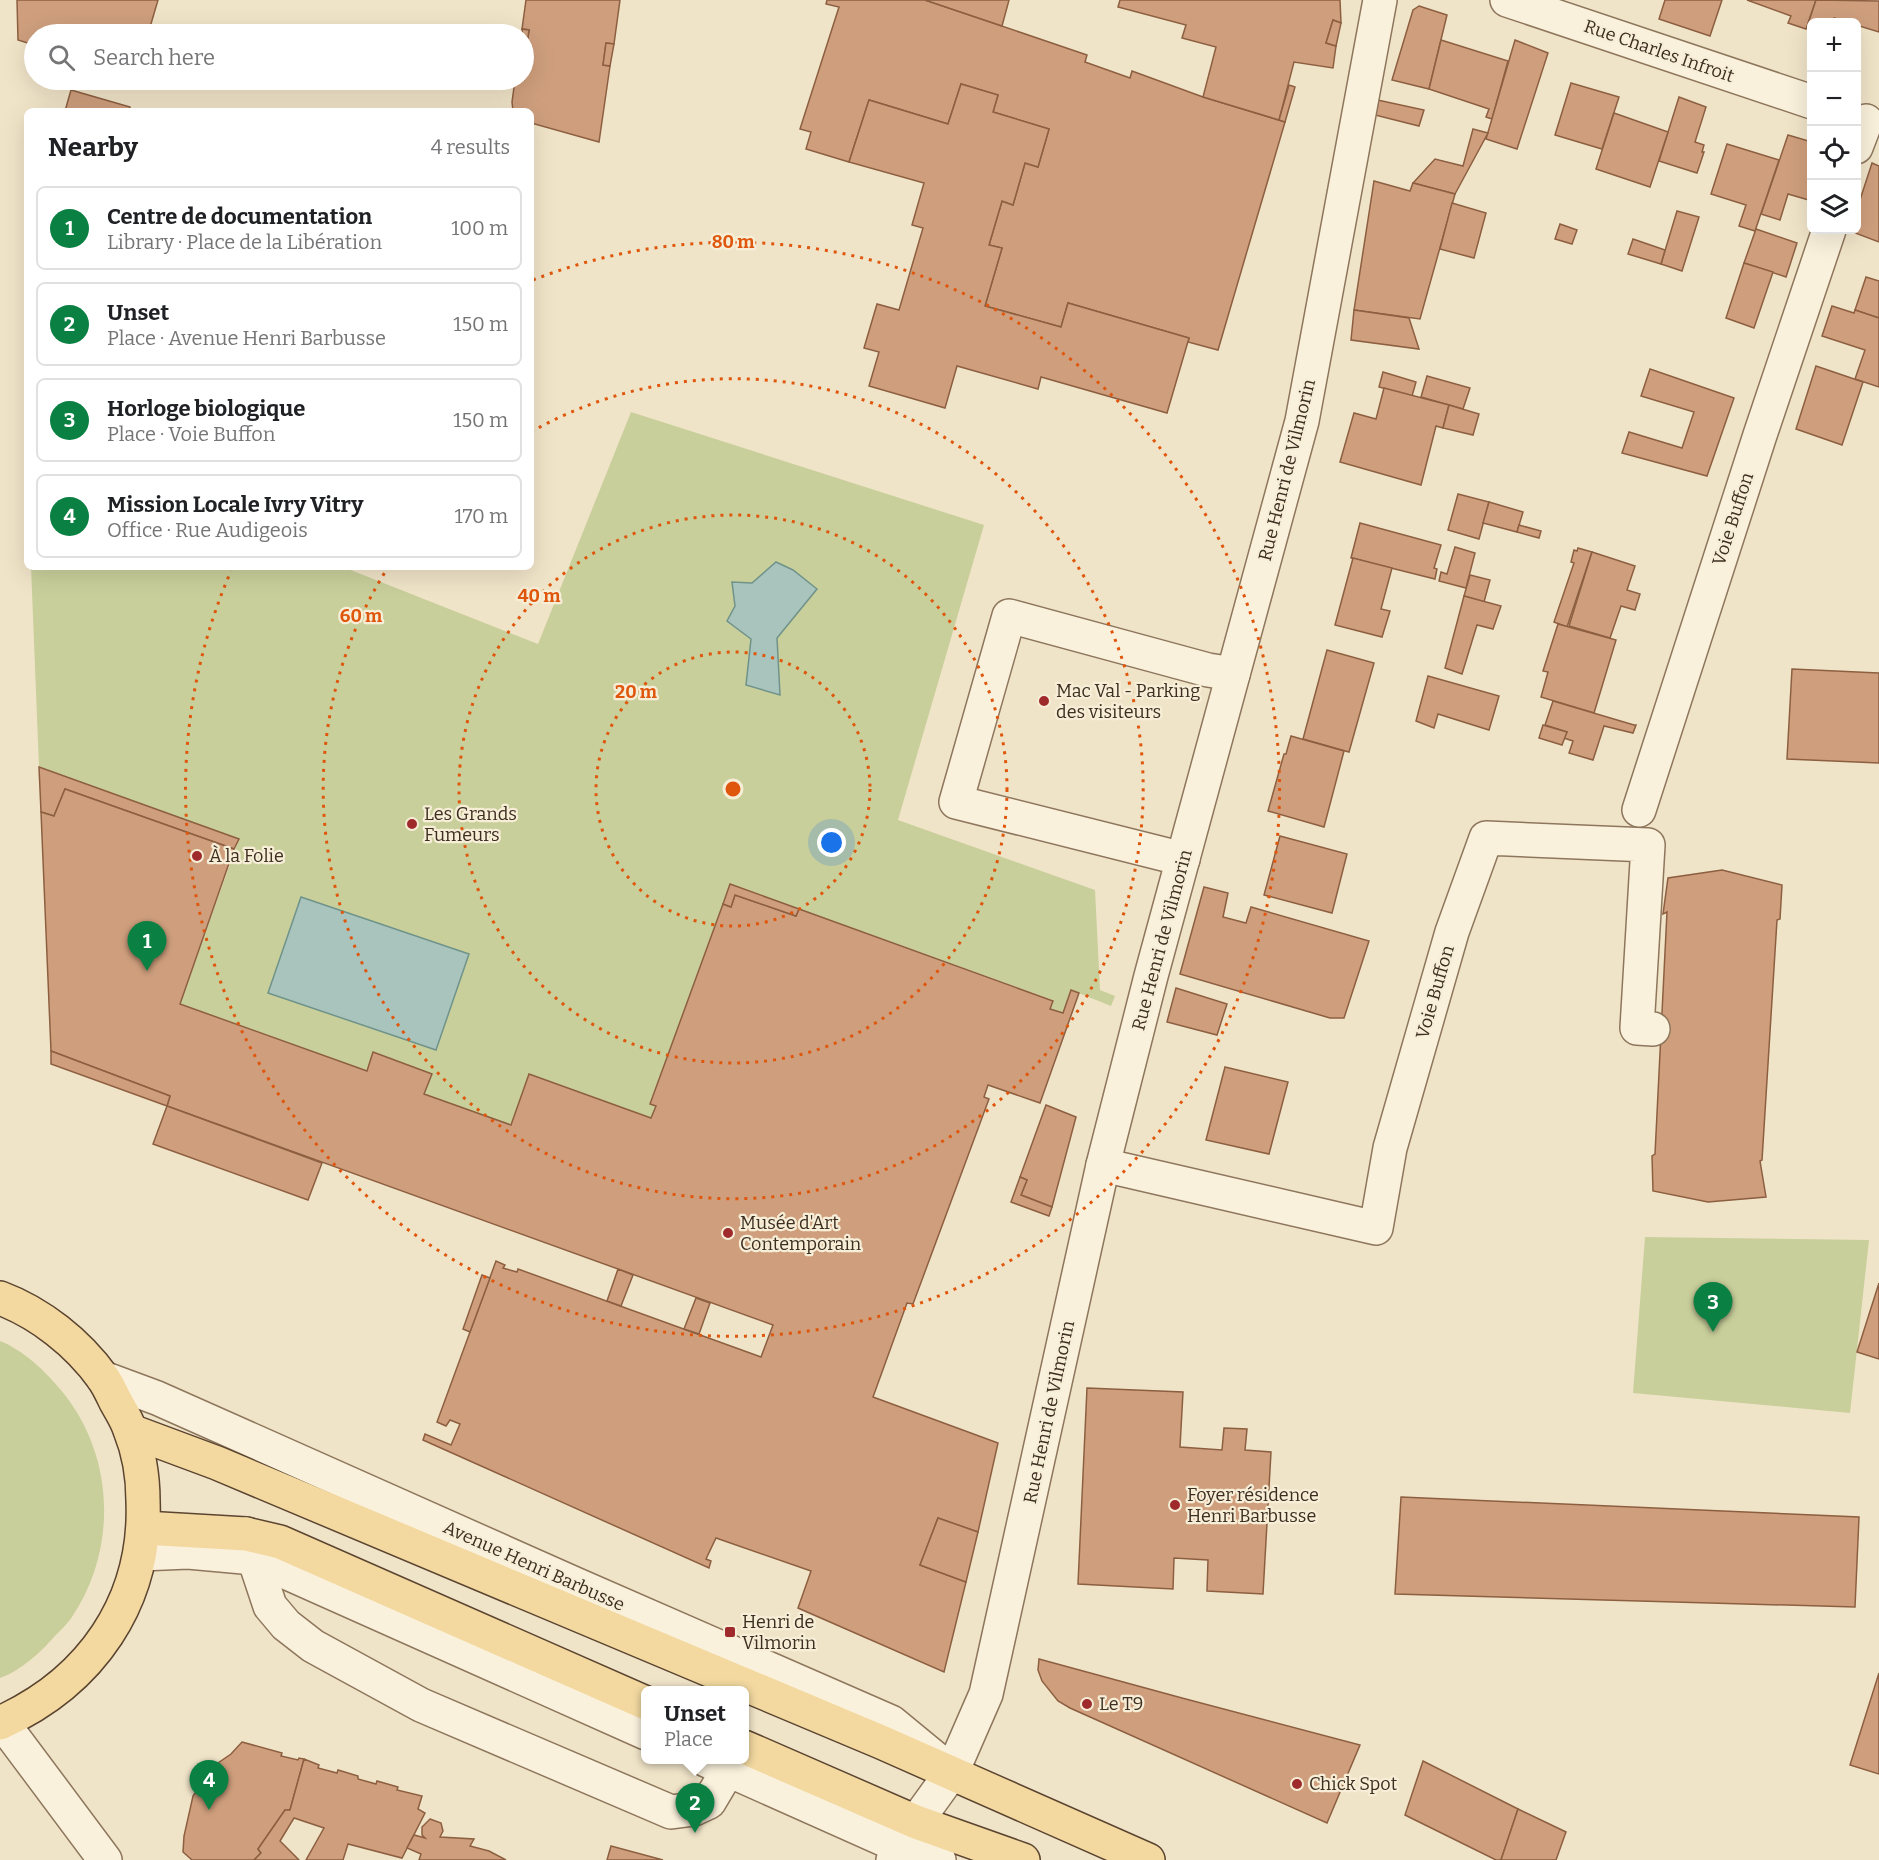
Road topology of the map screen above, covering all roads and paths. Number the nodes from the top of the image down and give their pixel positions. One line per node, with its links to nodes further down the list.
1 (1380, 0): 5 (street, Rue Henri de Vilmorin)
2 (1508, 0): 3 (street, Rue Charles Infroit)
3 (1807, 100)
4 (1828, 234): 6 (street, Voie Buffon)
5 (1233, 674): 7 (street, Rue Henri de Vilmorin); 7 (street)
6 (1639, 810)
7 (1183, 860): 9 (street, Rue Henri de Vilmorin)
8 (1653, 1029): 9 (street, Voie Buffon)
9 (1103, 1165): 22 (street, Rue Henri de Vilmorin)
10 (0, 1298): 11 (main road)
11 (103, 1378): 12 (main road); 22 (street, Avenue Henri Barbusse)
12 (131, 1431): 13 (main road); 15 (main road, Avenue Henri Barbusse)
13 (143, 1541): 14 (main road); 18 (main road)
14 (250, 1546): 17 (main road); 19 (street); 20 (street)
15 (747, 1686)
16 (749, 1687): 22 (main road, Avenue Henri Barbusse)
17 (641, 1701)
18 (0, 1723): 24 (street)
19 (641, 1731)
20 (726, 1764)
21 (738, 1764): 23 (main road)
22 (952, 1772): 23 (street, Rue Henri de Vilmorin); 27 (main road, Avenue Henri Barbusse)
23 (903, 1843): 25 (street); 26 (main road)
24 (105, 1860)
25 (939, 1860)
26 (1023, 1860)
27 (1148, 1860)

